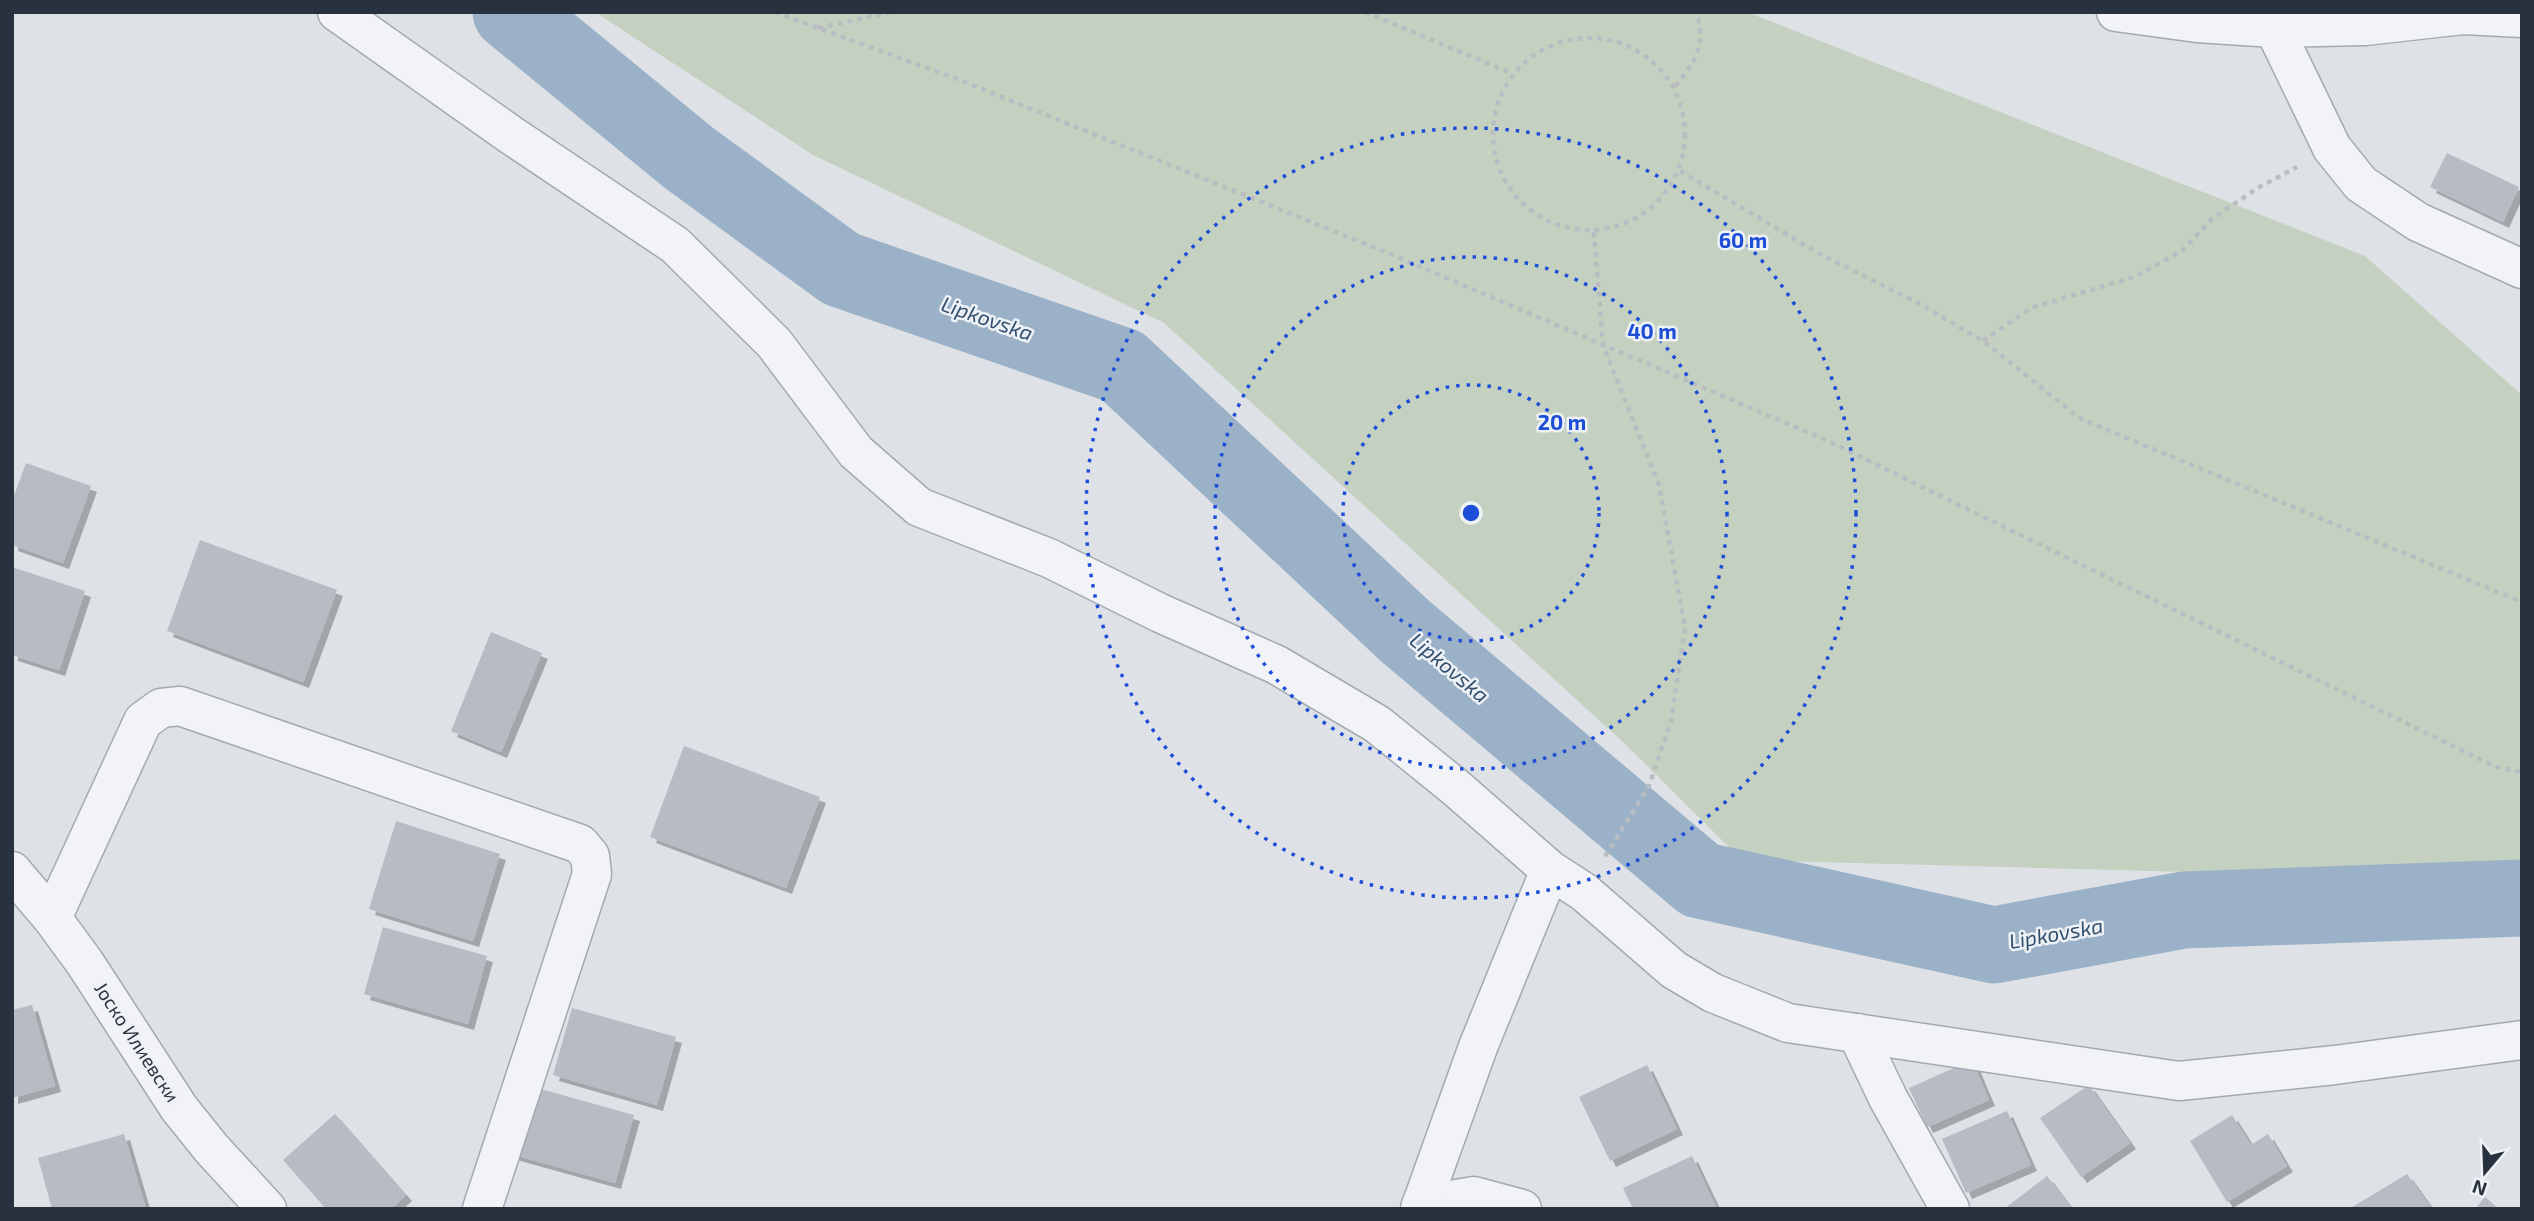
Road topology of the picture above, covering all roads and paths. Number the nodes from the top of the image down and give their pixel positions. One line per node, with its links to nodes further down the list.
1 (337, 12): 21 (street)
2 (775, 12): 8 (path)
3 (892, 12): 8 (path)
4 (1365, 12): 10 (path)
5 (1697, 12): 11 (path)
6 (2116, 12): 9 (street)
7 (2522, 18): 9 (street)
8 (818, 28): 17 (path)
9 (2274, 28): 12 (street)
10 (1511, 74): 11 (path); 14 (path)
11 (1675, 86): 13 (path)
12 (2332, 148): 15 (street); 16 (path)
13 (1680, 171): 14 (path); 16 (path)
14 (1594, 232): 17 (path)
15 (2522, 270)
16 (1983, 341): 18 (path)
17 (1604, 345): 19 (path); 20 (path)
18 (2522, 601)
19 (2522, 772)
20 (1608, 851)
21 (1550, 870): 24 (street); 26 (street)
22 (12, 871): 23 (street, Јоско Илиевски)
23 (52, 918): 27 (street, Јоско Илиевски); 28 (street)
24 (1857, 1033): 25 (street); 30 (street)
25 (2522, 1040)
26 (1420, 1207): 29 (street)
27 (267, 1209)
28 (482, 1209)
29 (1522, 1209)
30 (1950, 1209)

